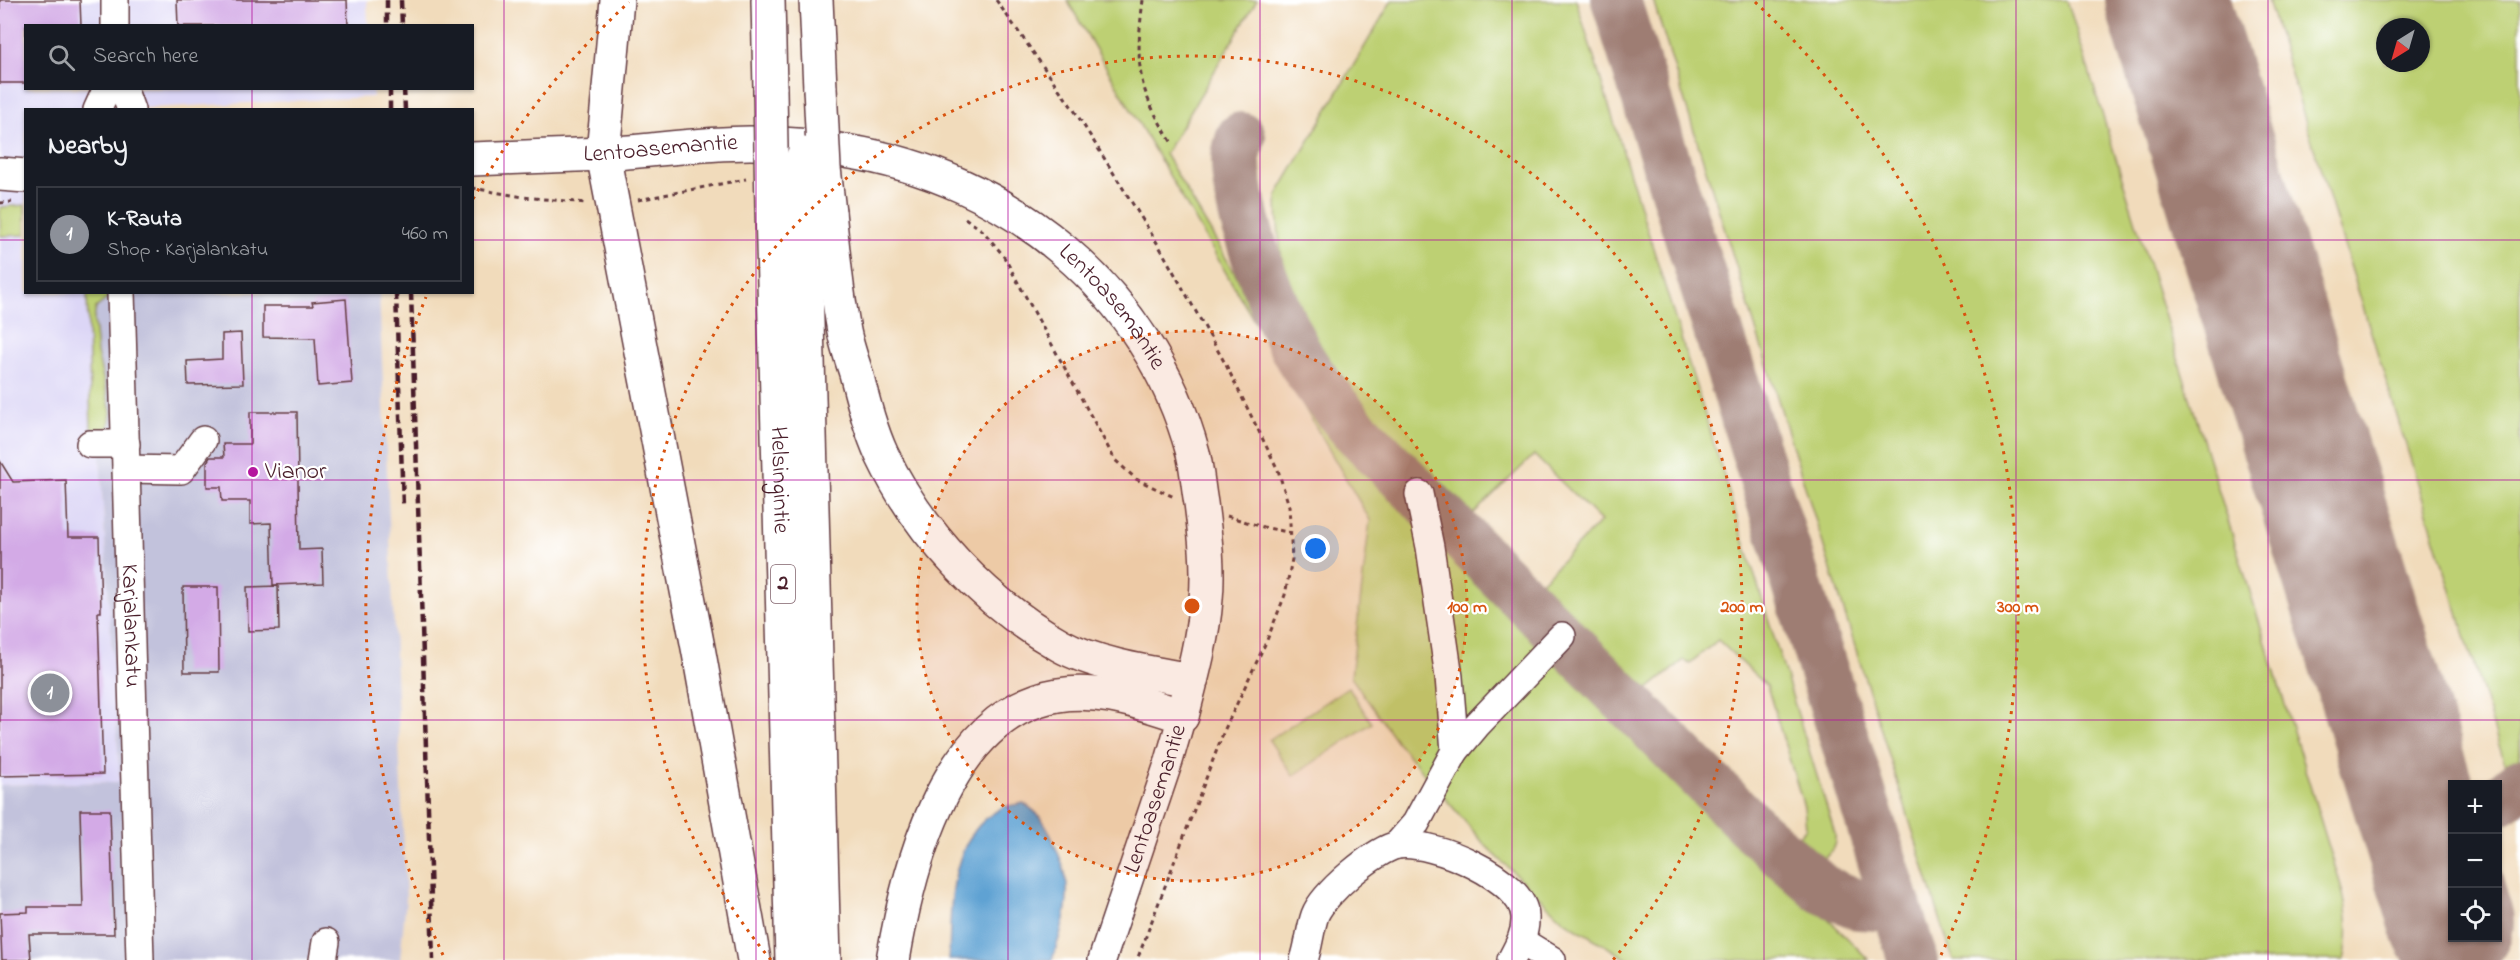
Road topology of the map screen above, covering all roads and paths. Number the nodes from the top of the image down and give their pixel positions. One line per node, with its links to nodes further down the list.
1 (115, 0): 7 (street)
2 (617, 0): 14 (main road)
3 (768, 0): 37 (main road, Helsingintie / 2, bridge)
4 (801, 0): 8 (main road, Helsingintie / 2)
5 (816, 0): 8 (main road)
6 (1143, 0): 13 (path)
7 (115, 24)
8 (811, 88): 19 (main road, Helsingintie / 2, bridge)
9 (106, 90): 11 (street)
10 (124, 90): 12 (street)
11 (98, 108)
12 (130, 108)
13 (1172, 143)
14 (603, 154): 15 (main road, Lentoasemantie); 18 (main road); 30 (main road, Lentoasemantie)
15 (474, 159)
16 (753, 178): 18 (path)
17 (474, 188): 18 (path)
18 (612, 203): 36 (main road)
19 (817, 210): 30 (main road); 38 (main road, Helsingintie / 2)
20 (962, 217): 26 (path)
21 (122, 294): 24 (street, Karjalankatu)
22 (203, 440): 24 (street)
23 (90, 444): 24 (street)
24 (126, 457): 35 (street, Karjalankatu)
25 (1419, 494): 32 (street)
26 (1180, 500)
27 (1217, 513): 28 (path)
28 (1292, 533)
29 (1562, 636): 32 (street)
30 (1191, 681): 31 (main road, Lentoasemantie)
31 (1182, 716): 39 (main road); 40 (street, Lentoasemantie)
32 (1455, 751): 33 (street)
33 (1397, 845): 34 (street); 41 (street)
34 (1516, 950): 42 (street)
35 (140, 960)
36 (753, 960)
37 (792, 960)
38 (824, 960)
39 (893, 960)
40 (1102, 960)
41 (1304, 960)
42 (1552, 960)

